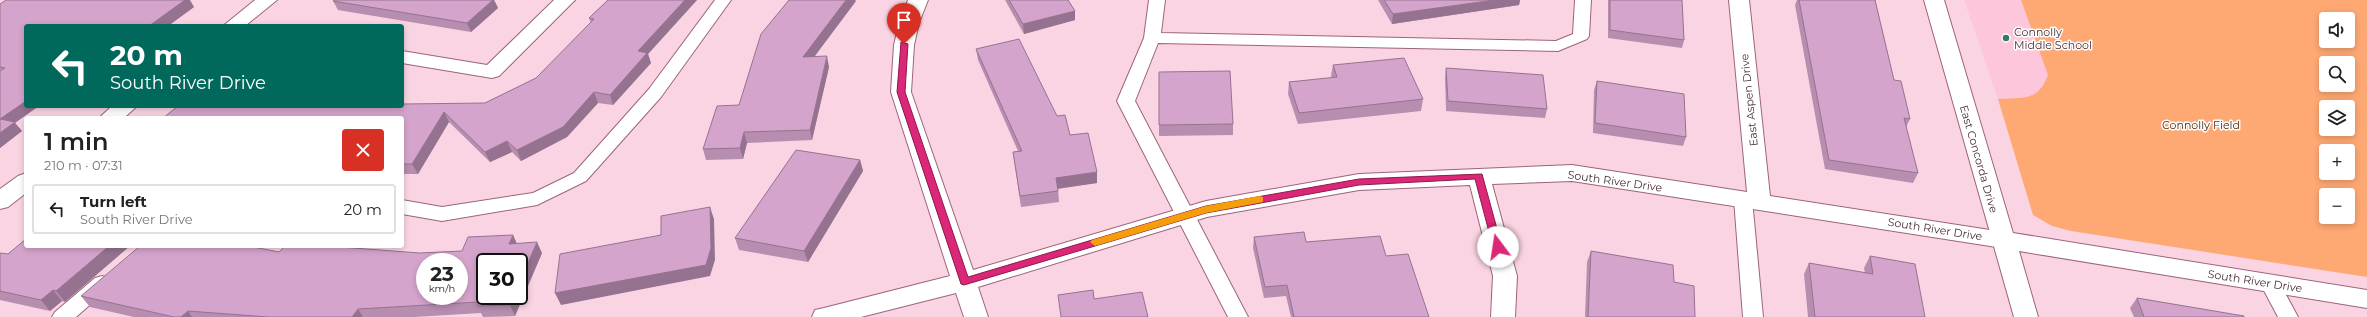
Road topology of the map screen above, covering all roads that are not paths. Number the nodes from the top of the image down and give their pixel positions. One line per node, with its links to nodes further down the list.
1 (267, 0): 9 (street)
2 (565, 0): 11 (street)
3 (723, 0): 18 (lane)
4 (918, 0): 22 (street)
5 (1157, 0): 10 (lane)
6 (1583, 0): 10 (lane)
7 (1740, 0): 16 (street, East Aspen Drive)
8 (1934, 0): 20 (street, East Concorda Drive)
9 (236, 24)
10 (1152, 38): 19 (lane)
11 (404, 57)
12 (123, 108): 13 (street)
13 (113, 116)
14 (1479, 176): 16 (street, South River Drive); 19 (street, South River Drive); 29 (street)
15 (24, 183): 17 (street)
16 (1751, 200): 20 (street, South River Drive); 30 (lane)
17 (0, 201)
18 (404, 207)
19 (1184, 216): 22 (street, South River Drive); 28 (lane)
20 (2003, 240): 23 (street, South River Drive); 31 (street, East Concorda Drive)
21 (115, 271): 25 (lane)
22 (964, 282): 26 (street, South River Drive); 27 (street)
23 (2270, 283): 24 (street, South River Drive); 32 (lane)
24 (2367, 299)
25 (62, 317)
26 (824, 317)
27 (976, 317)
28 (1238, 317)
29 (1503, 317)
30 (1753, 317)
31 (2026, 317)
32 (2288, 317)

